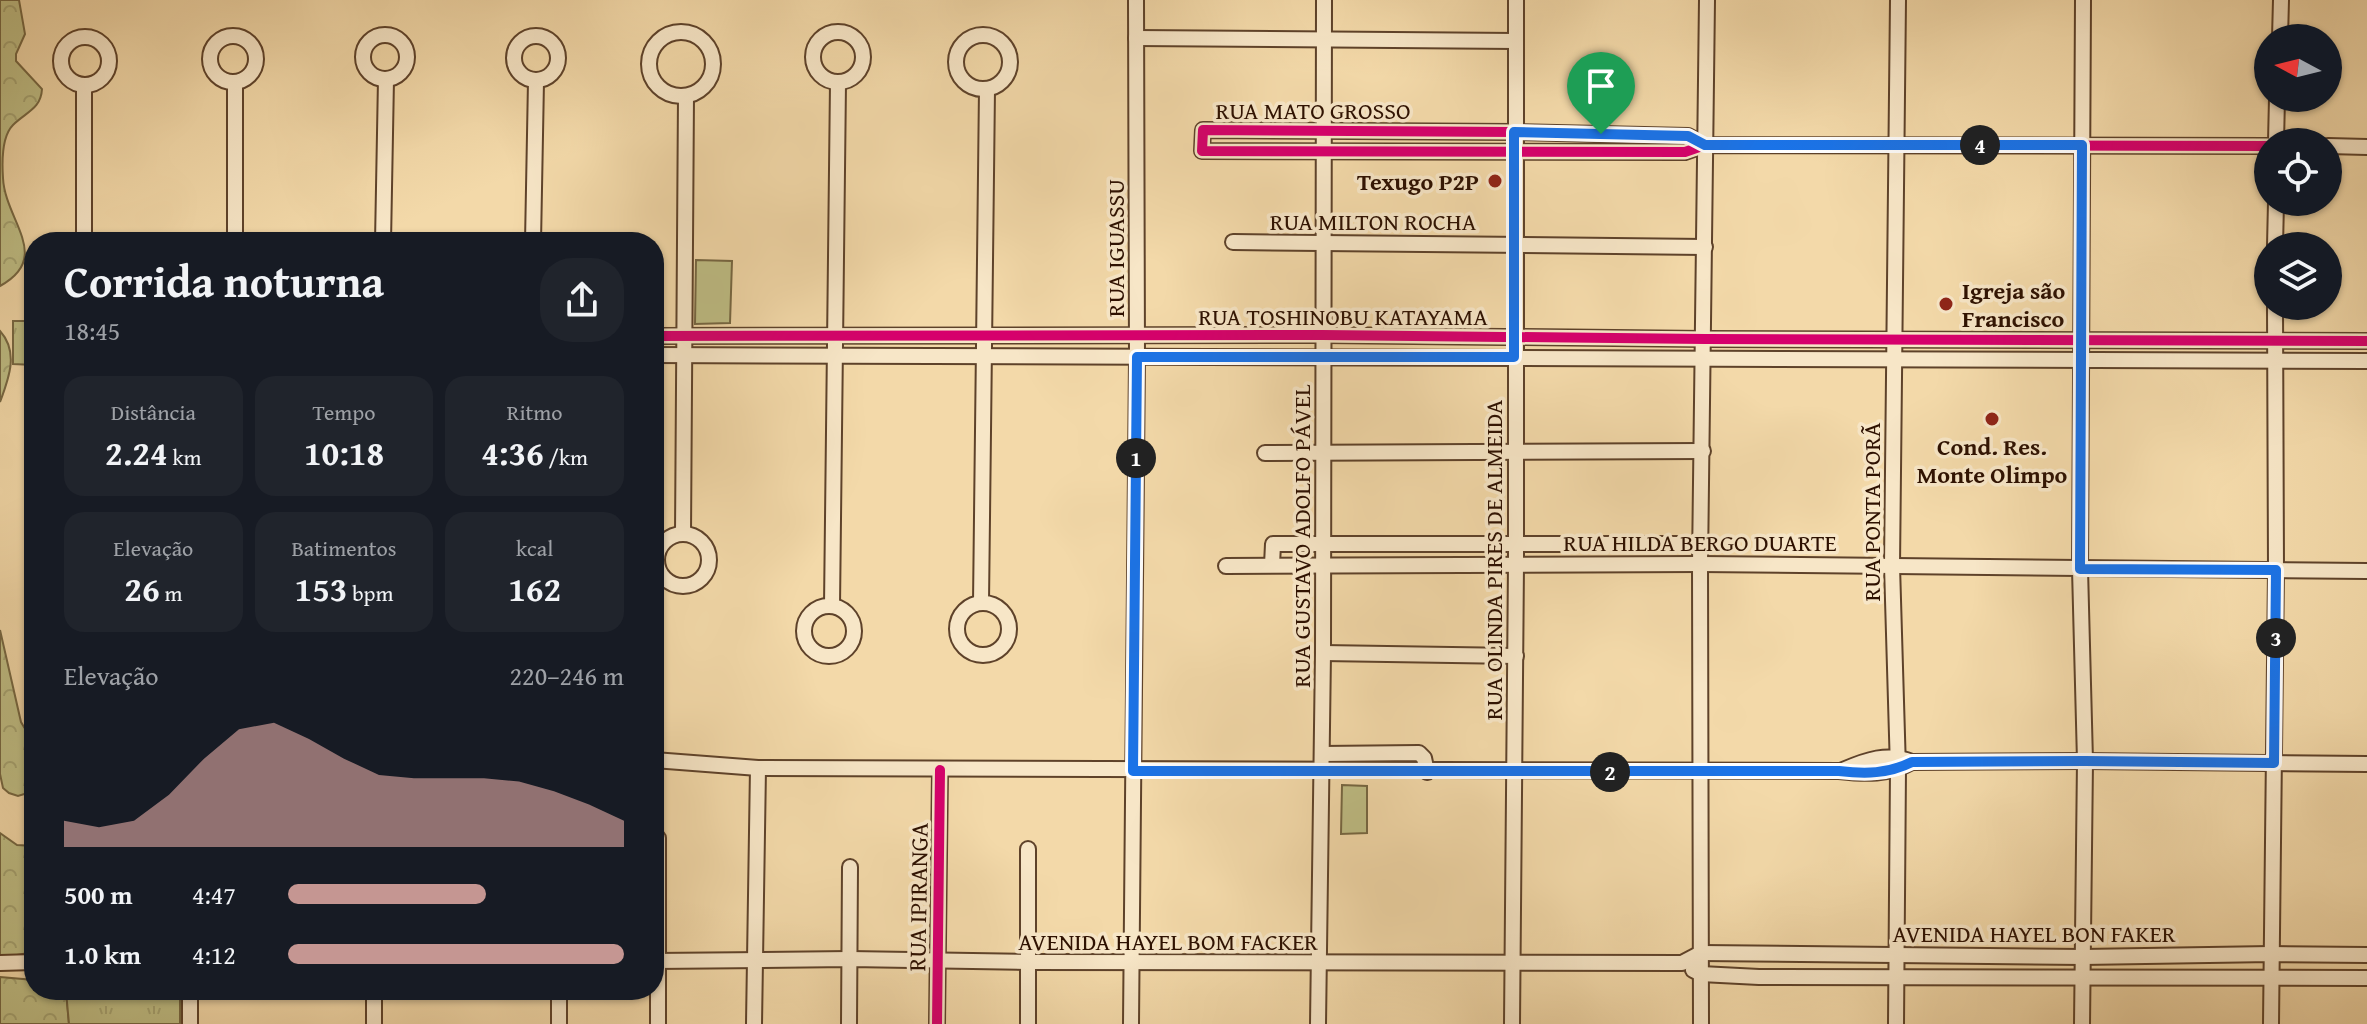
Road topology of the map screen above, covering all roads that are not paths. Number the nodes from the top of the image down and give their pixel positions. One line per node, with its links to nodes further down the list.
1 (1136, 0): 9 (street, RUA IGUASSU)
2 (1324, 0): 10 (street, RUA GUSTAVO ADOLFO PÁVEL)
3 (1516, 0): 11 (street, RUA OLINDA PIRES DE ALMEIDA)
4 (1707, 0): 22 (street)
5 (1898, 0): 21 (street, RUA PONTA PORÃ)
6 (2083, 0): 23 (street)
7 (2281, 0): 8 (street)
8 (2280, 24)
9 (1136, 38): 10 (street); 43 (street, RUA IGUASSU)
10 (1323, 38): 11 (street); 19 (street, RUA GUSTAVO ADOLFO PÁVEL)
11 (1516, 41): 20 (street, RUA OLINDA PIRES DE ALMEIDA)
12 (386, 79): 31 (street)
13 (536, 81): 32 (street)
14 (235, 83): 30 (street)
15 (838, 83): 41 (street)
16 (84, 86): 29 (street)
17 (987, 89): 42 (street)
18 (686, 96): 18 (street); 40 (street)
19 (1323, 130): 20 (street, RUA MATO GROSSO); 27 (street, RUA GUSTAVO ADOLFO PÁVEL); 27 (street, RUA MATO GROSSO)
20 (1514, 132): 22 (street, RUA MATO GROSSO); 28 (street, RUA OLINDA PIRES DE ALMEIDA)
21 (1896, 144): 22 (street, RUA MATO GROSSO); 23 (street, RUA MATO GROSSO); 47 (street, RUA PONTA PORÃ)
22 (1705, 145): 28 (street, RUA MATO GROSSO); 36 (street)
23 (2082, 145): 24 (street, RUA MATO GROSSO); 48 (street)
24 (2254, 146)
25 (2342, 146): 26 (street)
26 (2367, 147)
27 (1323, 150): 28 (street, RUA MATO GROSSO); 34 (street, RUA GUSTAVO ADOLFO PÁVEL)
28 (1514, 152): 35 (street, RUA OLINDA PIRES DE ALMEIDA)
29 (84, 232)
30 (235, 232)
31 (383, 232)
32 (533, 232)
33 (1233, 242): 34 (street, RUA MILTON ROCHA)
34 (1322, 243): 35 (street, RUA MILTON ROCHA); 38 (street, RUA GUSTAVO ADOLFO PÁVEL)
35 (1515, 244): 36 (street, RUA MILTON ROCHA); 45 (street, RUA OLINDA PIRES DE ALMEIDA)
36 (1705, 247): 46 (street)
37 (2275, 320): 49 (street)
38 (1323, 335): 44 (street, RUA TOSHINOBU KATAYAMA); 45 (street, RUA TOSHINOBU KATAYAMA); 55 (street, RUA GUSTAVO ADOLFO PÁVEL)
39 (664, 336): 40 (street, RUA TOSHINOBU KATAYAMA)
40 (683, 336): 41 (street, RUA TOSHINOBU KATAYAMA); 53 (street)
41 (833, 336): 42 (street, RUA TOSHINOBU KATAYAMA); 54 (street)
42 (982, 336): 43 (street, RUA TOSHINOBU KATAYAMA); 52 (street)
43 (1137, 336): 44 (street, RUA TOSHINOBU KATAYAMA); 56 (street, RUA IGUASSU)
44 (1231, 336): 57 (street)
45 (1514, 337): 46 (street, RUA TOSHINOBU KATAYAMA); 58 (street, RUA OLINDA PIRES DE ALMEIDA)
46 (1705, 339): 47 (street, RUA TOSHINOBU KATAYAMA); 59 (street)
47 (1893, 339): 48 (street, RUA TOSHINOBU KATAYAMA); 60 (street, RUA PONTA PORÃ)
48 (2082, 340): 49 (street, RUA TOSHINOBU KATAYAMA); 63 (street)
49 (2275, 341): 50 (street, RUA TOSHINOBU KATAYAMA); 61 (street)
50 (2367, 341)
51 (664, 355): 53 (street, RUA TOSHINOBU KATAYAMA)
52 (982, 355): 54 (street, RUA TOSHINOBU KATAYAMA); 56 (street, RUA TOSHINOBU KATAYAMA); 81 (street)
53 (683, 356): 54 (street, RUA TOSHINOBU KATAYAMA); 68 (street)
54 (833, 356): 82 (street)
55 (1323, 356): 57 (street, RUA TOSHINOBU KATAYAMA); 58 (street, RUA TOSHINOBU KATAYAMA); 66 (street, RUA GUSTAVO ADOLFO PÁVEL)
56 (1137, 357): 57 (street, RUA TOSHINOBU KATAYAMA); 94 (street, RUA IGUASSU)
57 (1231, 357)
58 (1514, 357): 59 (street, RUA TOSHINOBU KATAYAMA); 64 (street, RUA OLINDA PIRES DE ALMEIDA)
59 (1705, 359): 60 (street, RUA TOSHINOBU KATAYAMA); 65 (street)
60 (1893, 359): 63 (street, RUA TOSHINOBU KATAYAMA); 77 (street, RUA PONTA PORÃ)
61 (2275, 361): 62 (street, RUA TOSHINOBU KATAYAMA); 63 (street, RUA TOSHINOBU KATAYAMA); 79 (street)
62 (2367, 361)
63 (2082, 362): 78 (street)
64 (1516, 450): 65 (street); 66 (street); 71 (street, RUA OLINDA PIRES DE ALMEIDA)
65 (1703, 451): 70 (street)
66 (1323, 452): 67 (street); 69 (street, RUA GUSTAVO ADOLFO PÁVEL)
67 (1265, 453)
68 (683, 534)
69 (1321, 543): 71 (street, RUA HILDA BERGO DUARTE); 72 (street, RUA GUSTAVO ADOLFO PÁVEL); 75 (street, RUA HILDA BERGO DUARTE)
70 (1701, 544): 71 (street, RUA HILDA BERGO DUARTE); 74 (street)
71 (1516, 545): 73 (street, RUA OLINDA PIRES DE ALMEIDA)
72 (1321, 564): 73 (street, RUA HILDA BERGO DUARTE); 75 (street, RUA HILDA BERGO DUARTE); 83 (street, RUA GUSTAVO ADOLFO PÁVEL)
73 (1516, 564): 74 (street, RUA HILDA BERGO DUARTE); 84 (street, RUA OLINDA PIRES DE ALMEIDA)
74 (1700, 564): 77 (street, RUA HILDA BERGO DUARTE); 97 (street)
75 (1272, 565): 76 (street, RUA HILDA BERGO DUARTE)
76 (1226, 566)
77 (1892, 566): 78 (street, RUA HILDA BERGO DUARTE); 88 (street, RUA PONTA PORÃ)
78 (2080, 569): 79 (street, RUA HILDA BERGO DUARTE); 87 (street)
79 (2276, 570): 80 (street, RUA HILDA BERGO DUARTE); 89 (street)
80 (2367, 571)
81 (981, 603)
82 (832, 606)
83 (1323, 653): 84 (street); 85 (street, RUA GUSTAVO ADOLFO PÁVEL)
84 (1516, 656): 93 (street, RUA OLINDA PIRES DE ALMEIDA)
85 (1322, 754): 95 (street, RUA GUSTAVO ADOLFO PÁVEL); 96 (street)
86 (664, 761): 91 (street)
87 (2085, 761): 88 (street); 89 (street); 104 (street)
88 (1903, 763): 97 (street); 101 (street, RUA PONTA PORÃ)
89 (2274, 763): 90 (street); 102 (street)
90 (2367, 764)
91 (758, 768): 92 (street); 107 (street)
92 (940, 770): 94 (street); 108 (street, RUA IPIRANGA)
93 (1515, 770): 96 (street); 97 (street); 115 (street, RUA OLINDA PIRES DE ALMEIDA)
94 (1133, 771): 95 (street); 111 (street, RUA IGUASSU)
95 (1320, 772): 96 (street); 114 (street, RUA GUSTAVO ADOLFO PÁVEL)
96 (1427, 772)
97 (1701, 773): 100 (street)
98 (1028, 849): 110 (street)
99 (850, 867): 105 (street)
100 (1701, 953): 101 (street, AVENIDA HAYEL BON FAKER); 113 (street, AVENIDA HAYEL BOM FACKER); 116 (street)
101 (1896, 954): 104 (street, AVENIDA HAYEL BON FAKER); 117 (street, RUA PONTA PORÃ)
102 (2271, 954): 103 (street, AVENIDA HAYEL BON FAKER); 104 (street, AVENIDA HAYEL BON FAKER); 118 (street)
103 (2367, 955)
104 (2083, 957): 120 (street)
105 (850, 959): 107 (street, AVENIDA HAYEL BOM FACKER); 108 (street, AVENIDA HAYEL BOM FACKER); 130 (street)
106 (664, 961): 107 (street, AVENIDA HAYEL BOM FACKER)
107 (754, 961): 129 (street)
108 (937, 961): 110 (street, AVENIDA HAYEL BOM FACKER); 131 (street, RUA IPIRANGA)
109 (24, 962): 112 (street)
110 (1027, 962): 111 (street, AVENIDA HAYEL BOM FACKER); 132 (street)
111 (1130, 962): 114 (street, AVENIDA HAYEL BOM FACKER); 133 (street, RUA IGUASSU)
112 (0, 963)
113 (1682, 963): 115 (street, AVENIDA HAYEL BOM FACKER); 116 (street)
114 (1318, 964): 115 (street, AVENIDA HAYEL BOM FACKER); 134 (street, RUA GUSTAVO ADOLFO PÁVEL)
115 (1511, 964): 135 (street, RUA OLINDA PIRES DE ALMEIDA)
116 (1701, 974): 117 (street); 136 (street)
117 (1896, 977): 120 (street); 137 (street, RUA PONTA PORÃ)
118 (2271, 977): 119 (street); 120 (street); 139 (street)
119 (2367, 978)
120 (2083, 979): 138 (street)
121 (190, 1000): 125 (street)
122 (374, 1000): 126 (street)
123 (559, 1000): 127 (street)
124 (657, 1000): 128 (street)
125 (190, 1024)
126 (374, 1024)
127 (559, 1024)
128 (658, 1024)
129 (754, 1024)
130 (849, 1024)
131 (937, 1024)
132 (1028, 1024)
133 (1131, 1024)
134 (1318, 1024)
135 (1512, 1024)
136 (1701, 1024)
137 (1896, 1024)
138 (2082, 1024)
139 (2271, 1024)

